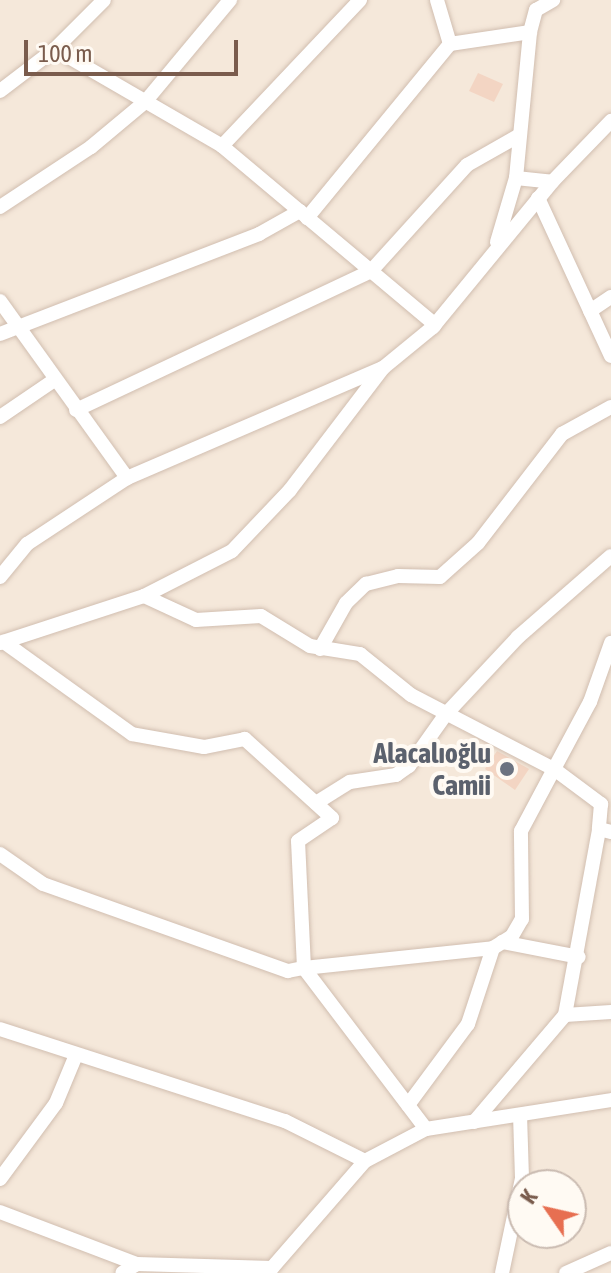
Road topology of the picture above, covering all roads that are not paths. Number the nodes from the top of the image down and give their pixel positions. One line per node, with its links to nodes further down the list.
1 (104, 0): 9 (street)
2 (230, 0): 11 (street)
3 (360, 0): 14 (street)
4 (437, 0): 8 (street)
5 (553, 0): 6 (street)
6 (535, 5): 7 (street)
7 (530, 32): 8 (street); 13 (street)
8 (450, 44): 19 (street)
9 (55, 49): 10 (street); 11 (street)
10 (0, 91)
11 (145, 102): 14 (street); 18 (street)
12 (611, 121): 16 (street)
13 (518, 136): 15 (street); 21 (street)
14 (222, 146): 19 (street)
15 (516, 178): 16 (street); 20 (street)
16 (552, 182): 17 (street)
17 (538, 198): 20 (street); 24 (street)
18 (0, 207)
19 (303, 214): 21 (street); 25 (street)
20 (496, 247): 26 (street)
21 (371, 271): 26 (street); 32 (street)
22 (611, 297): 24 (street)
23 (0, 301): 25 (street)
24 (590, 311): 28 (street)
25 (18, 325): 27 (street); 30 (street)
26 (435, 325): 29 (street)
27 (0, 334)
28 (611, 356)
29 (383, 368): 34 (street); 37 (street)
30 (53, 381): 32 (street); 33 (street)
31 (611, 407): 40 (street)
32 (76, 410): 34 (street)
33 (0, 417)
34 (127, 478): 36 (street)
35 (611, 556): 41 (street)
36 (0, 577)
37 (144, 596): 38 (street); 40 (street)
38 (2, 643): 43 (street)
39 (611, 643): 42 (street)
40 (320, 649): 41 (street)
41 (446, 714): 42 (street); 43 (street)
42 (554, 769): 44 (street); 46 (street)
43 (316, 803): 48 (street)
44 (605, 831): 47 (street)
45 (0, 854): 48 (street)
46 (498, 945): 47 (street); 48 (street); 54 (street)
47 (579, 957): 50 (street)
48 (304, 968): 54 (street)
49 (611, 1012): 50 (street)
50 (565, 1015): 56 (street)
51 (0, 1029): 52 (street)
52 (76, 1055): 58 (street); 59 (street)
53 (611, 1100): 55 (street)
54 (408, 1105): 57 (street)
55 (520, 1115): 56 (street); 65 (street)
56 (474, 1122): 57 (street)
57 (426, 1129): 58 (street)
58 (365, 1161): 63 (street)
59 (0, 1179)
60 (0, 1212): 62 (street)
61 (611, 1253): 66 (street)
62 (137, 1264): 63 (street); 64 (street)
63 (271, 1271)
64 (122, 1273)
65 (502, 1273)
66 (566, 1273)

